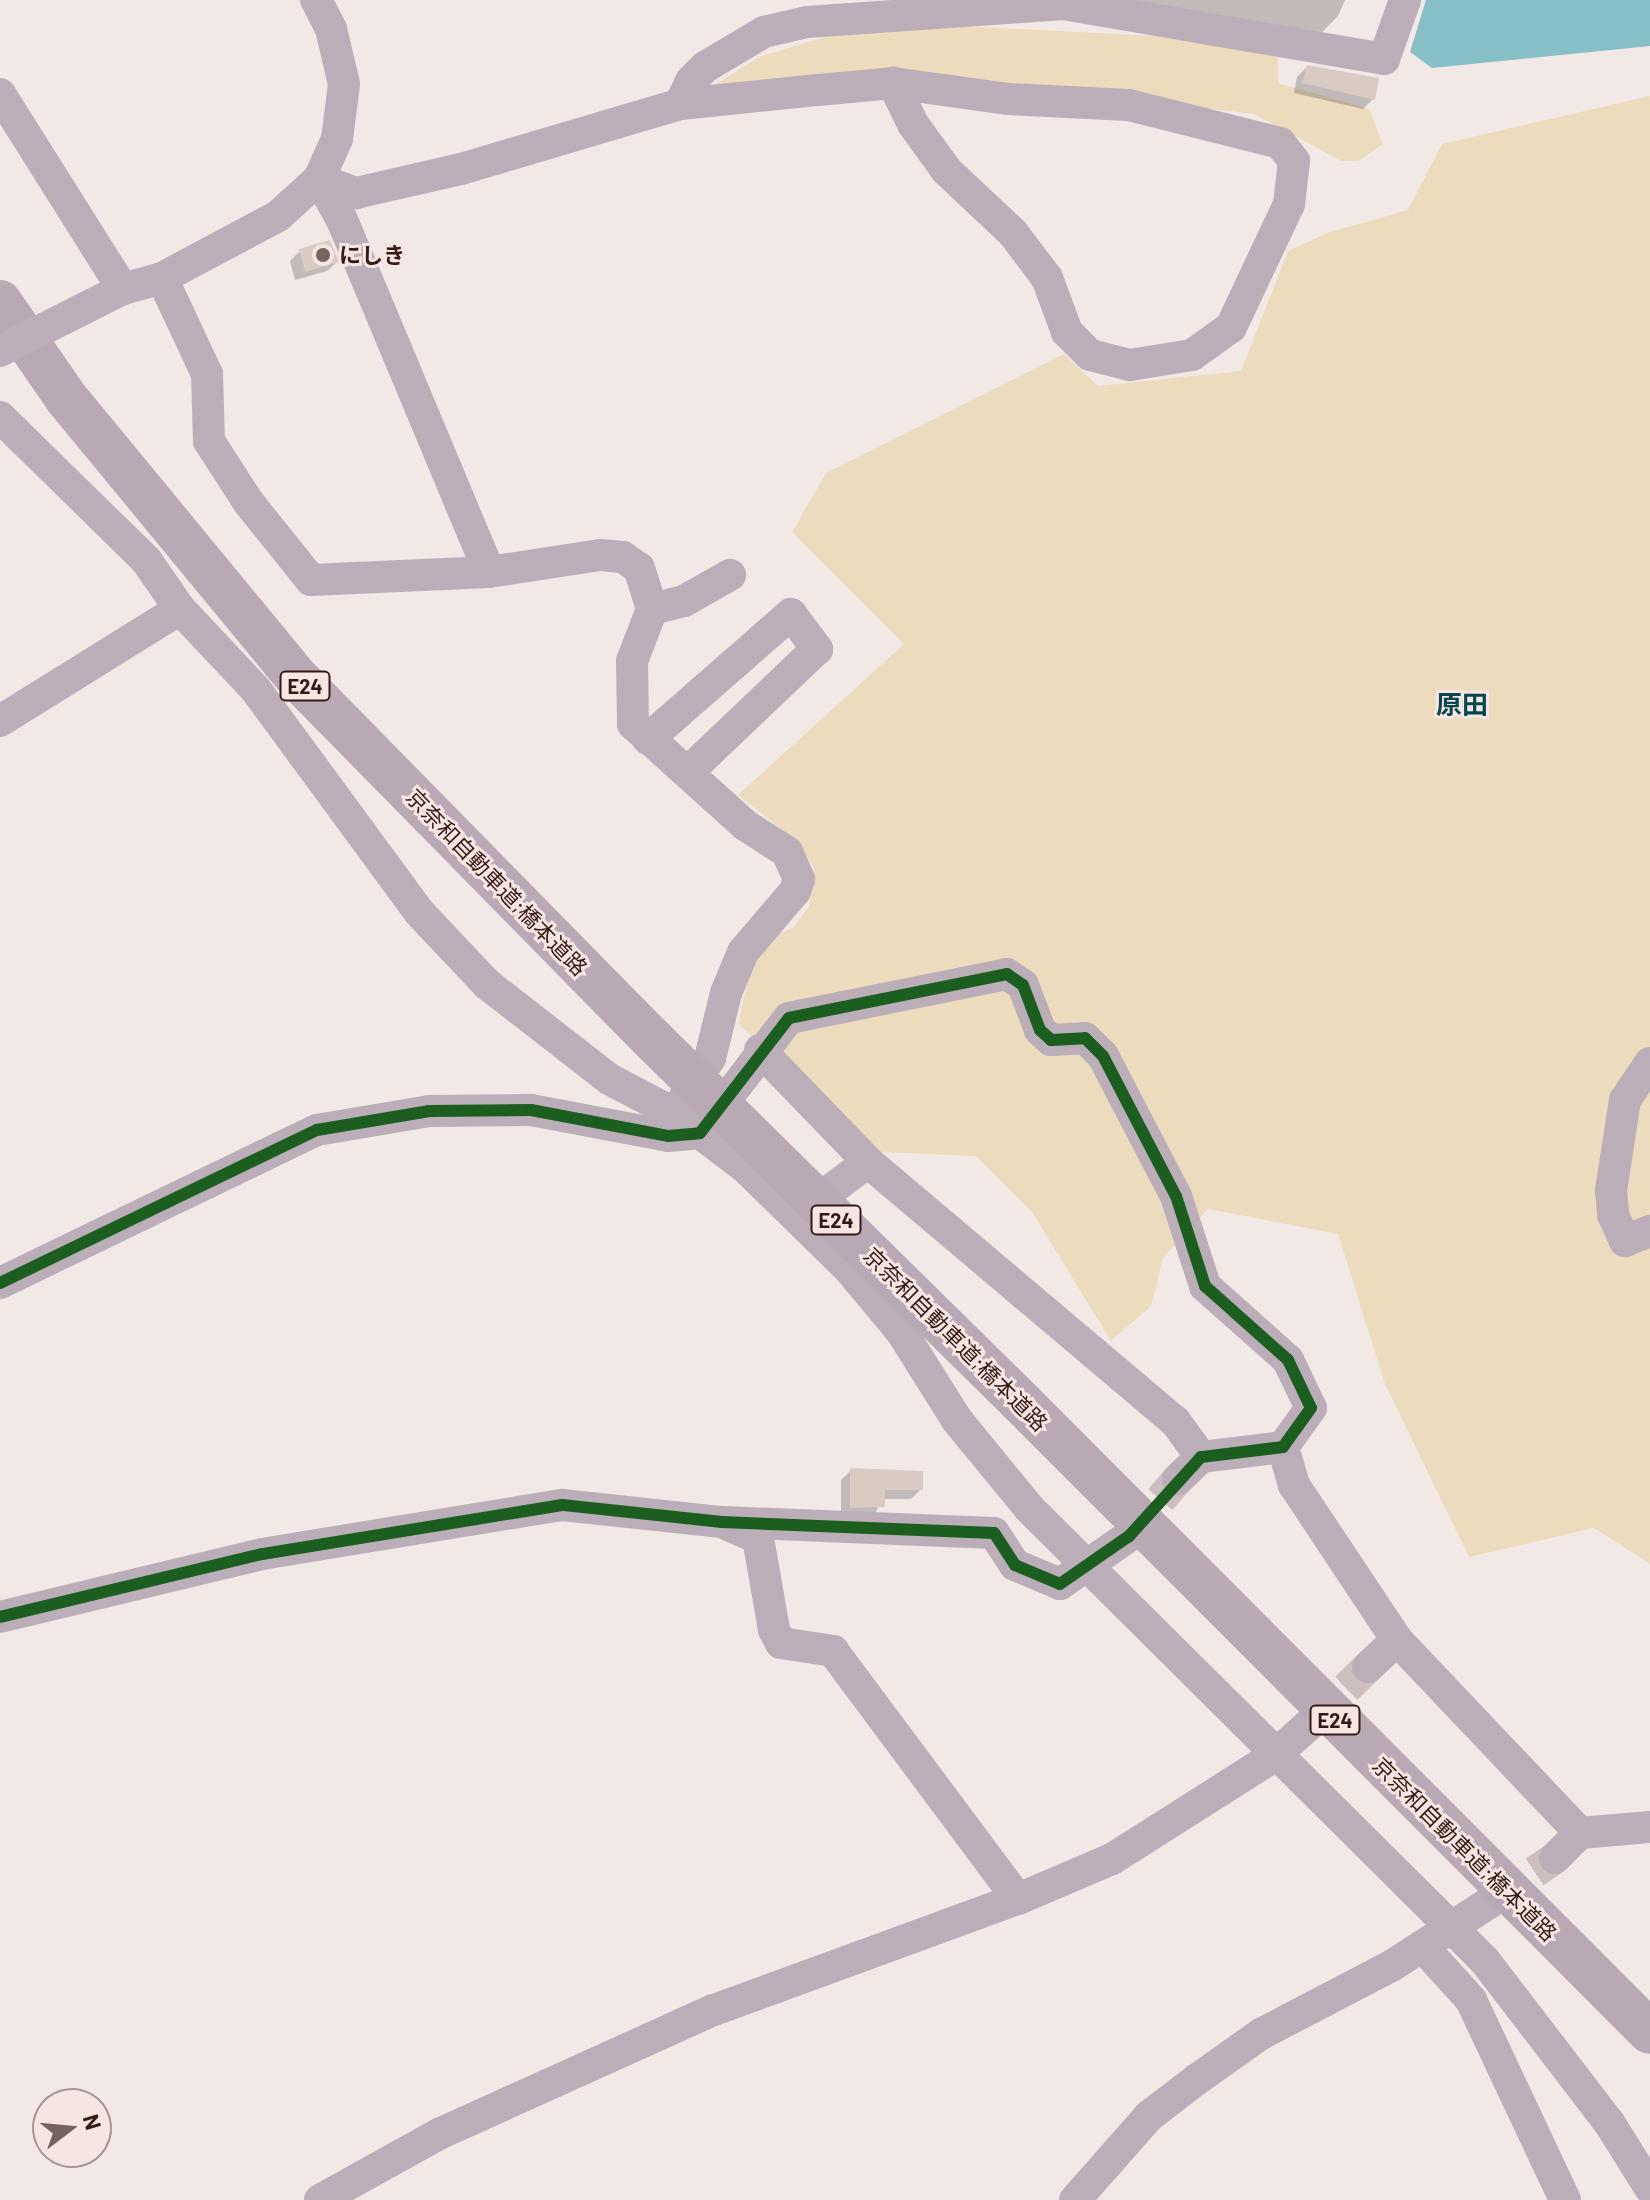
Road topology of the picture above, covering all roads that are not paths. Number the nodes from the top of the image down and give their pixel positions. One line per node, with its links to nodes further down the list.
1 (316, 0): 6 (street)
2 (1405, 0): 5 (street)
3 (893, 83): 3 (street); 5 (street)
4 (0, 94): 8 (street)
5 (680, 104): 6 (street)
6 (319, 179): 7 (street); 12 (street)
7 (162, 278): 8 (street); 12 (street)
8 (123, 289): 10 (street, bridge)
9 (0, 302): 44 (highway, 京奈和自動車道;橋本道路 / E24, bridge)
10 (0, 351)
11 (0, 417): 14 (street)
12 (489, 572): 15 (street)
13 (730, 575): 15 (street)
14 (180, 609): 16 (street); 22 (street)
15 (652, 609): 17 (street)
16 (0, 721)
17 (648, 739): 18 (street); 18 (street)
18 (688, 772): 22 (street)
19 (760, 1050): 23 (street); 24 (street); 28 (street)
20 (1650, 1063): 21 (street)
21 (1636, 1112): 26 (street)
22 (671, 1125): 23 (street); 27 (street)
23 (700, 1133): 25 (street)
24 (868, 1162): 25 (street); 28 (street)
25 (798, 1214): 31 (street)
26 (1650, 1231)
27 (0, 1283)
28 (1283, 1447): 33 (street)
29 (722, 1522): 31 (street); 32 (street); 40 (street)
30 (1129, 1536): 31 (street)
31 (1087, 1569): 36 (street)
32 (0, 1617)
33 (1397, 1640): 34 (street); 38 (street)
34 (1368, 1667)
35 (1312, 1722): 36 (street)
36 (1274, 1756): 40 (street); 42 (street)
37 (1650, 1827): 38 (street)
38 (1580, 1833): 39 (street)
39 (1555, 1858)
40 (1018, 1899): 46 (street)
41 (1495, 1899): 42 (street)
42 (1451, 1926): 43 (street); 45 (street)
43 (1423, 1947): 47 (street); 48 (street)
44 (1650, 2032)
45 (1650, 2188)
46 (320, 2200)
47 (1075, 2200)
48 (1565, 2200)

